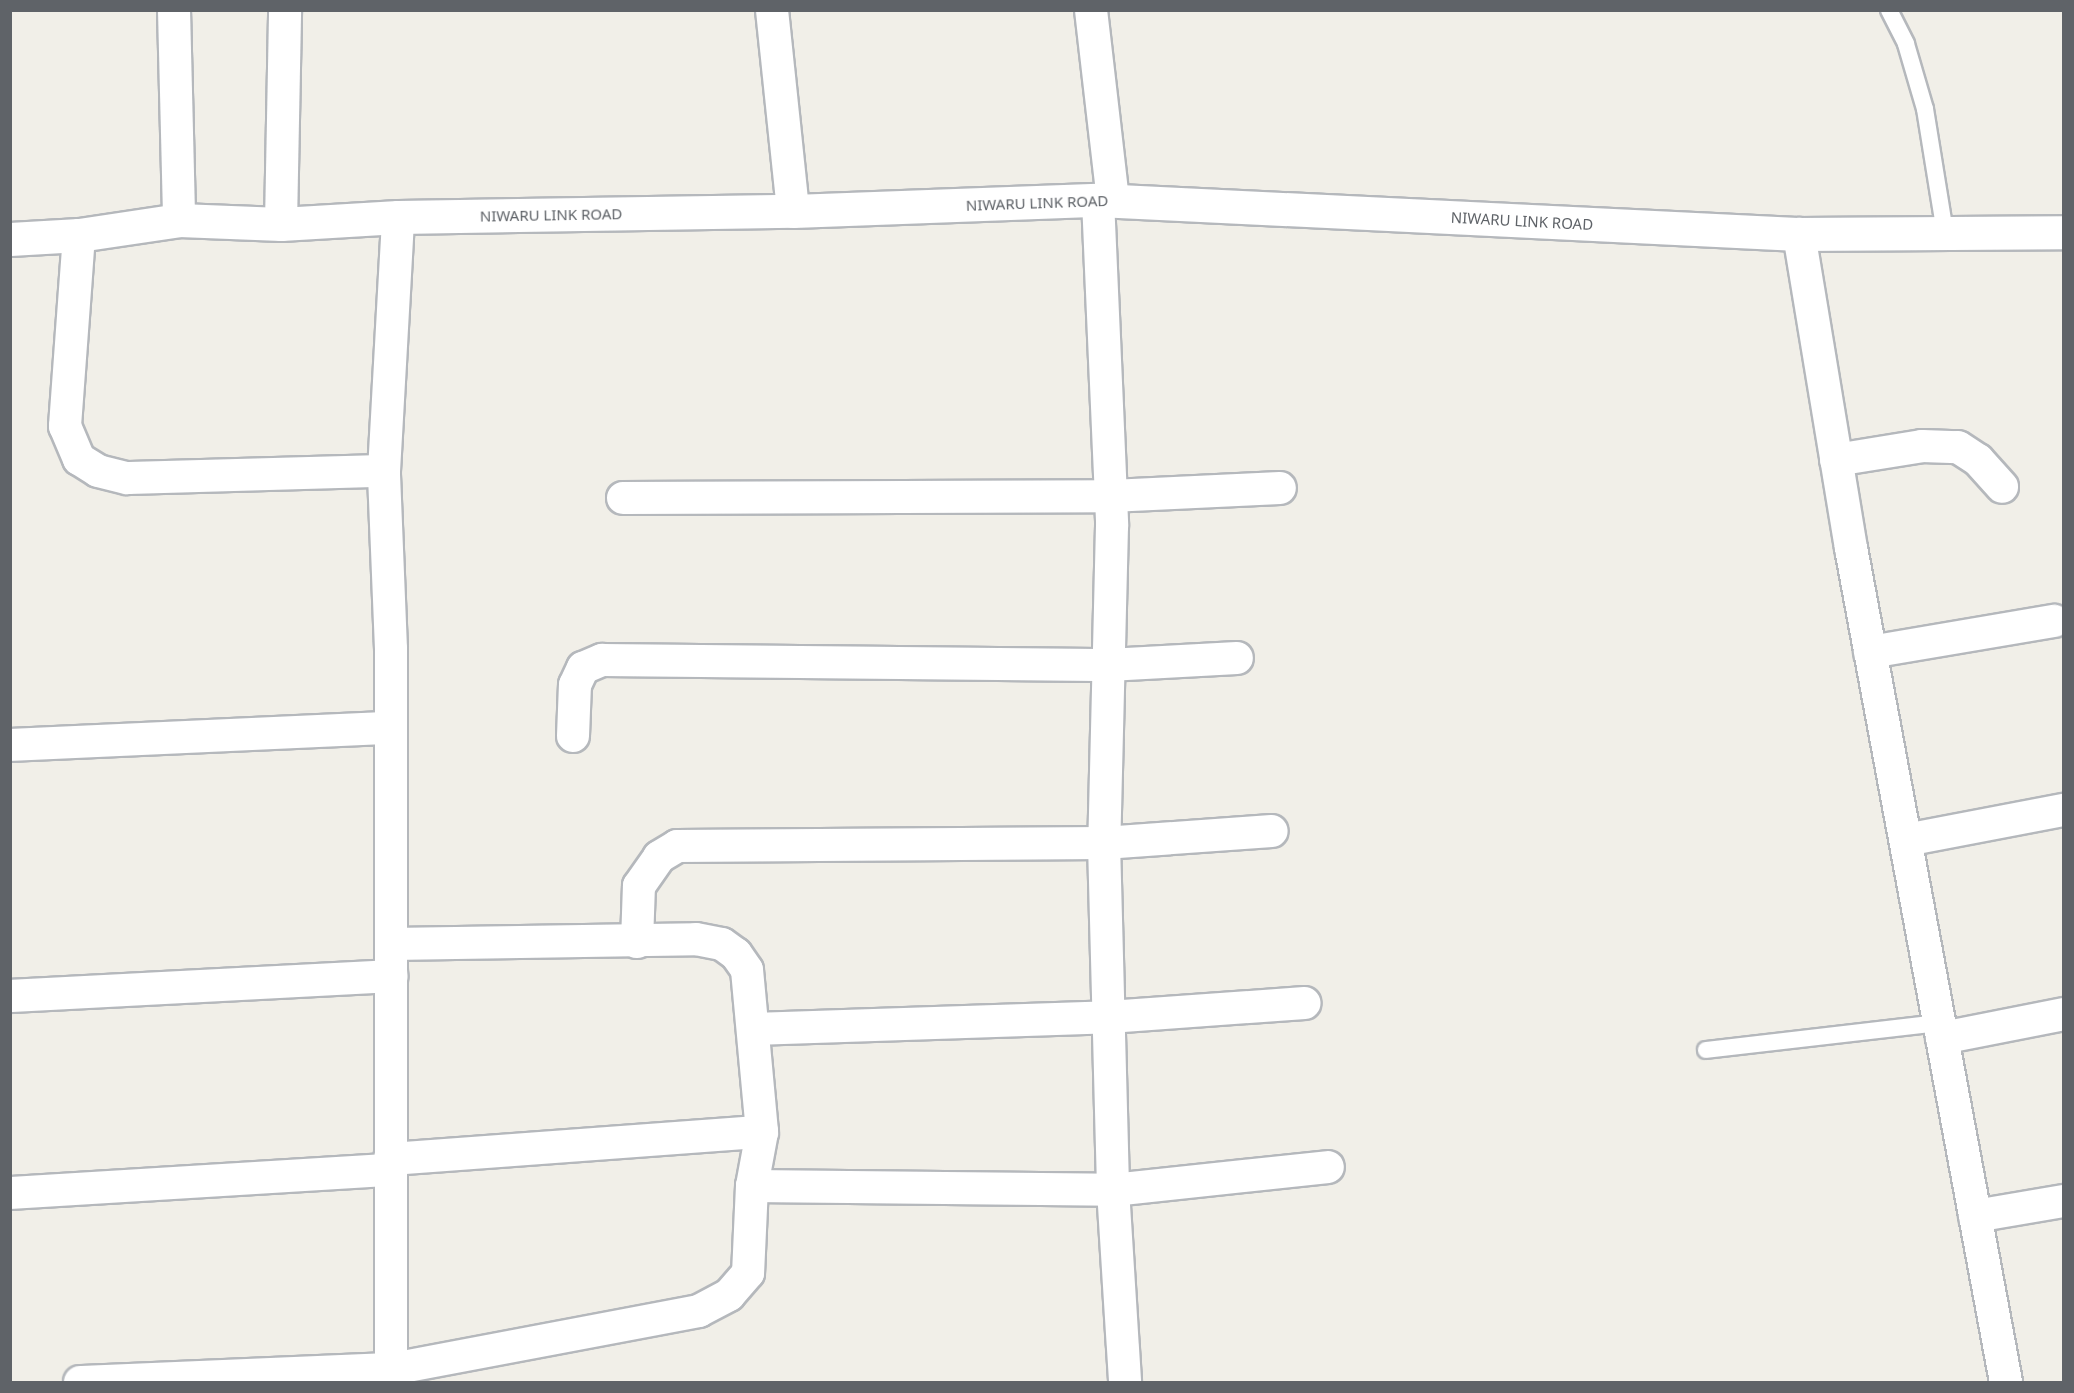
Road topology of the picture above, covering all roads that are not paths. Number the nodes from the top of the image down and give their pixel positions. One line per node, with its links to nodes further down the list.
1 (174, 10): 9 (street)
2 (285, 10): 10 (street)
3 (771, 10): 7 (street)
4 (1091, 10): 6 (street)
5 (1889, 10): 12 (lane)
6 (1105, 201): 7 (street, NIWARU LINK ROAD); 13 (street, NIWARU LINK ROAD); 20 (street)
7 (793, 211): 8 (street, NIWARU LINK ROAD)
8 (398, 217): 10 (street, NIWARU LINK ROAD); 17 (street)
9 (179, 220): 10 (street, NIWARU LINK ROAD); 14 (street, NIWARU LINK ROAD)
10 (281, 224)
11 (2064, 232): 12 (street, NIWARU LINK ROAD)
12 (1945, 233): 13 (street, NIWARU LINK ROAD)
13 (1799, 234): 16 (street)
14 (79, 235): 15 (street, NIWARU LINK ROAD); 17 (street)
15 (10, 239)
16 (1836, 460): 18 (street); 23 (street)
17 (384, 471): 26 (street)
18 (2002, 487)
19 (1280, 488): 20 (street)
20 (1110, 496): 21 (street); 25 (street)
21 (623, 498)
22 (2054, 621): 23 (street)
23 (1870, 652): 31 (street)
24 (1237, 658): 25 (street)
25 (1108, 665): 27 (street); 32 (street)
26 (391, 728): 28 (street); 34 (street)
27 (573, 736)
28 (10, 745)
29 (2064, 810): 31 (street)
30 (1272, 831): 32 (street)
31 (1906, 840): 41 (street)
32 (1104, 843): 33 (street); 39 (street)
33 (637, 942): 34 (street); 40 (street)
34 (392, 944): 35 (street)
35 (391, 976): 36 (street); 44 (street)
36 (10, 996)
37 (1305, 1003): 39 (street)
38 (2064, 1014): 41 (street)
39 (1110, 1017): 40 (street); 47 (street)
40 (753, 1029): 43 (street)
41 (1941, 1030): 42 (lane); 50 (street)
42 (1706, 1050)
43 (762, 1132): 44 (street); 46 (street)
44 (390, 1164): 48 (street); 51 (street)
45 (1328, 1167): 47 (street)
46 (752, 1186): 47 (street); 51 (street)
47 (1113, 1190): 53 (street)
48 (10, 1193)
49 (2064, 1201): 50 (street)
50 (1975, 1216): 54 (street)
51 (392, 1376): 52 (street)
52 (80, 1383)
53 (1125, 1383)
54 (2006, 1383)

